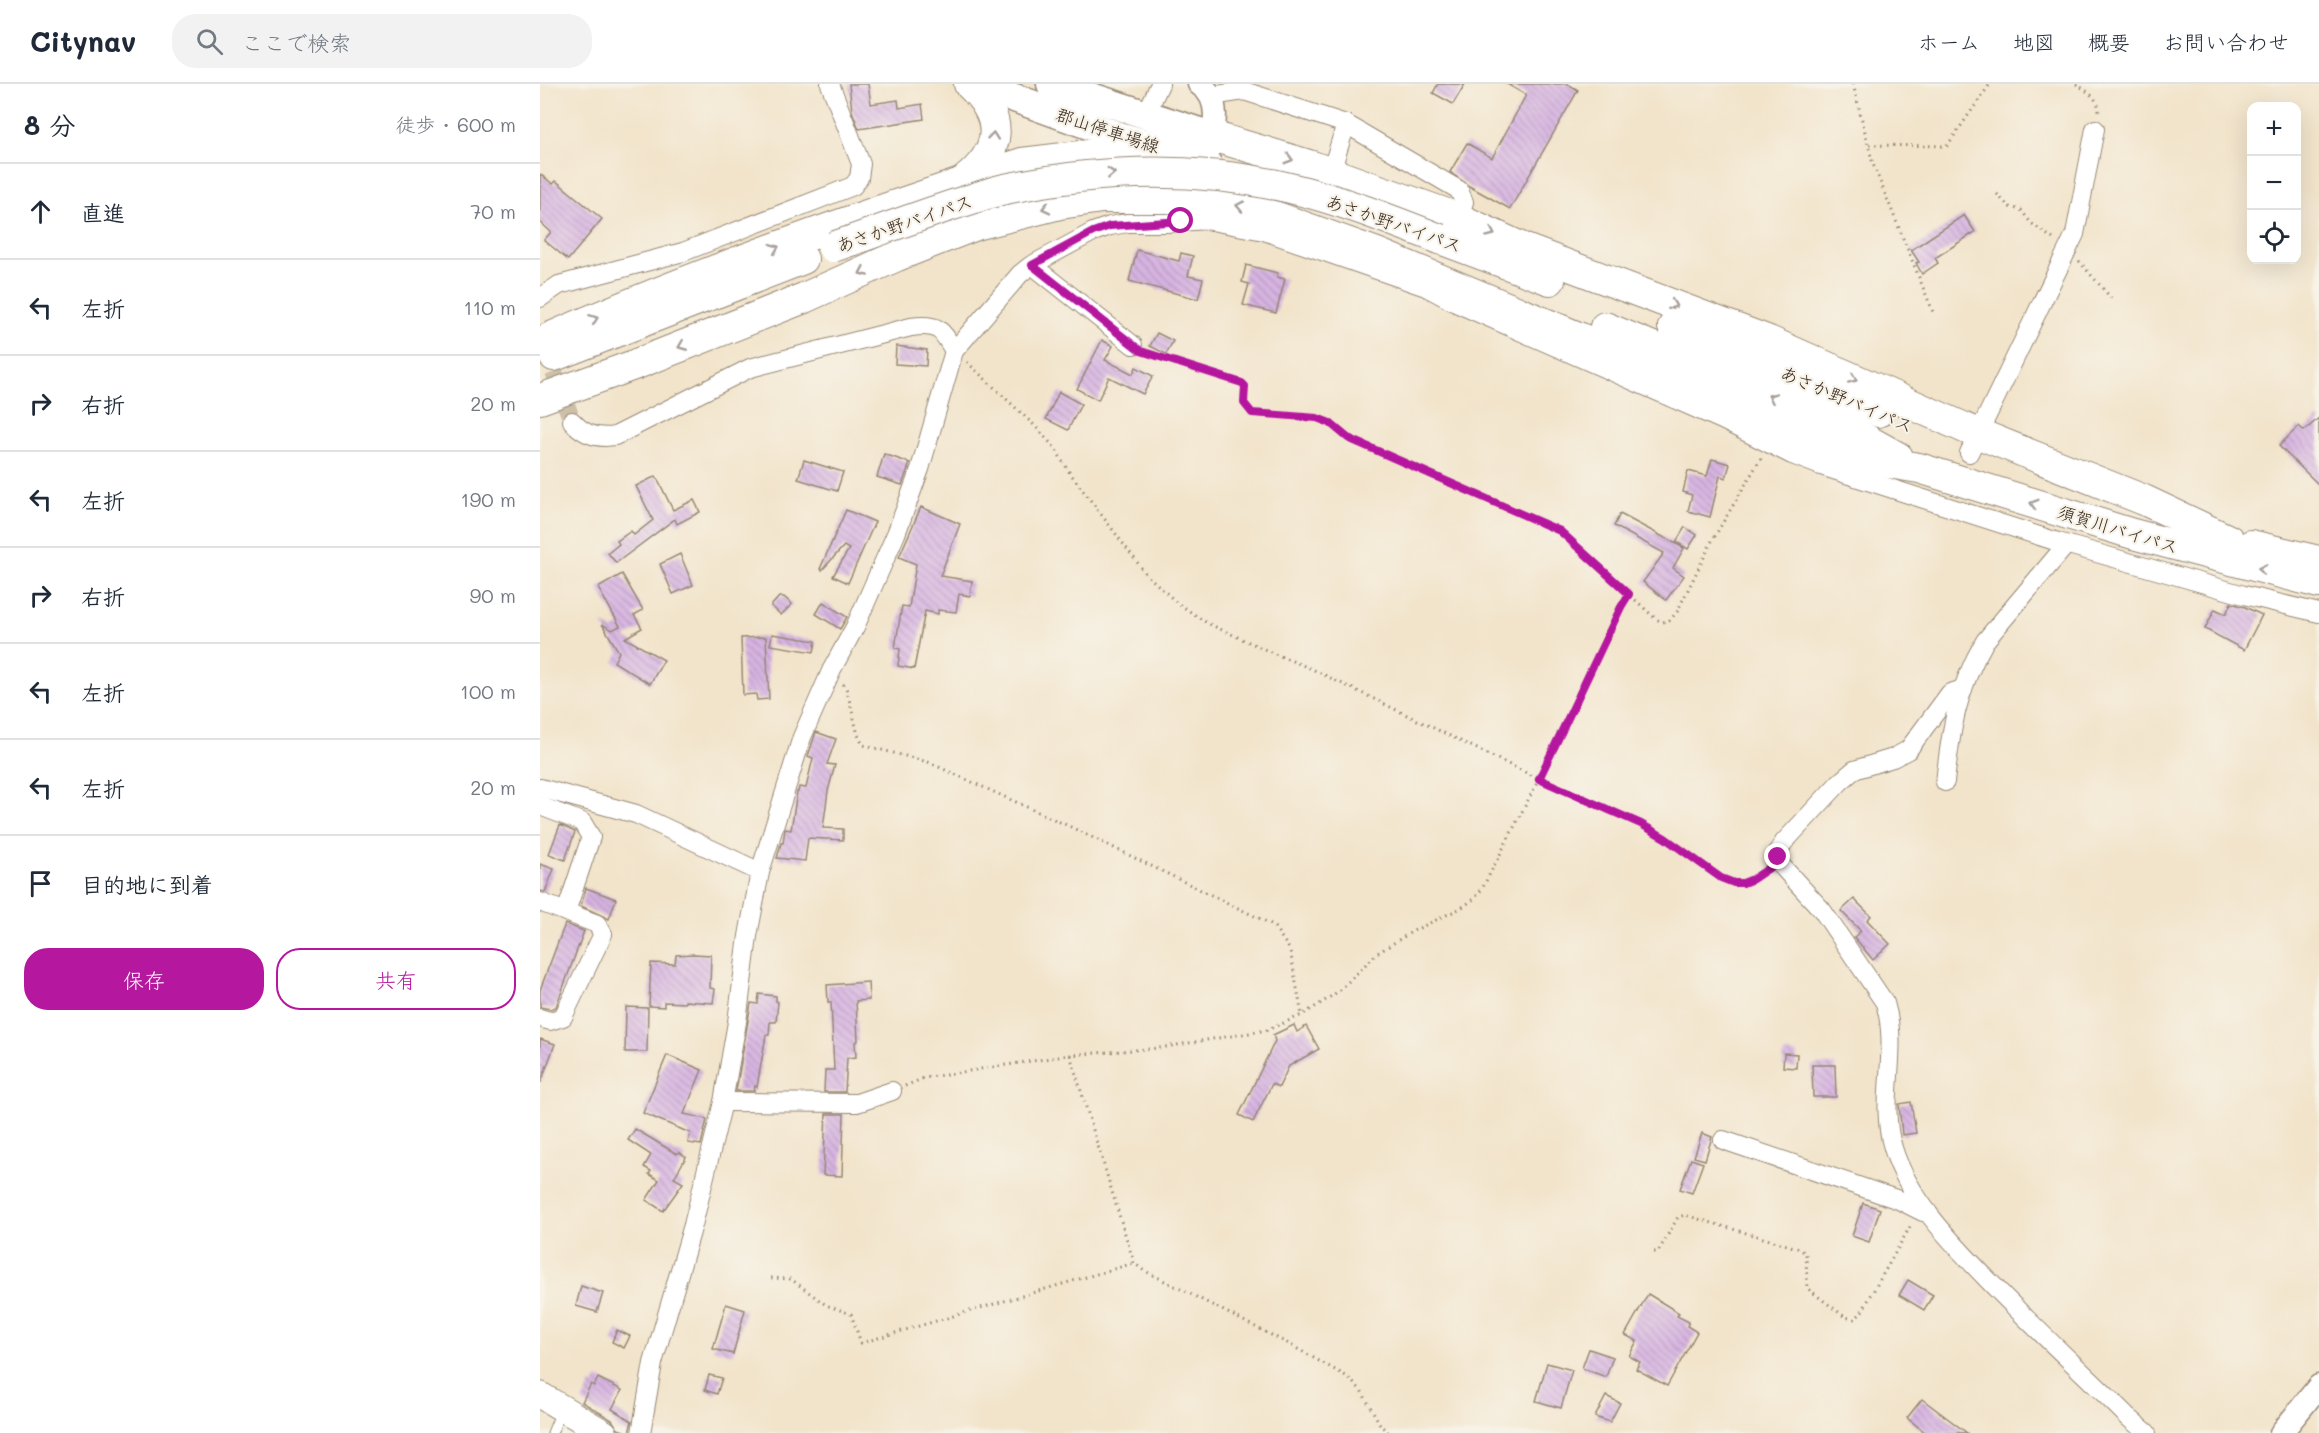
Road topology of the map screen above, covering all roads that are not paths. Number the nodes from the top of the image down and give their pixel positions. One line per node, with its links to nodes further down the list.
1 (830, 84): 17 (street)
2 (969, 84): 13 (highway, one-way to 2)
3 (976, 84): 11 (main road, 郡山停車場線)
4 (1050, 84): 7 (main road, 郡山停車場線)
5 (1160, 84): 7 (street)
6 (1205, 90): 8 (street); 10 (street)
7 (1146, 114): 10 (main road, 郡山停車場線)
8 (1346, 124): 12 (street); 15 (street)
9 (2095, 129): 24 (street)
10 (1209, 149): 11 (highway); 12 (highway, one-way to 12); 14 (street); 25 (highway, one-way to 10)
11 (1175, 152): 13 (highway)
12 (1331, 172): 15 (highway)
13 (962, 182): 18 (highway, one-way to 13)
14 (1195, 210): 16 (street); 22 (highway, あさか野バイパス, one-way to 22); 25 (highway, あさか野バイパス, one-way to 14); 26 (street)
15 (1458, 218): 24 (highway, one-way to 24)
16 (1032, 265): 19 (street); 20 (street)
17 (540, 298)
18 (540, 342)
19 (1132, 345)
20 (954, 351): 23 (street); 34 (street)
21 (540, 362): 24 (highway, あさか野バイパス, one-way to 24, bridge)
22 (540, 399)
23 (572, 421)
24 (1973, 443): 27 (highway, あさか野バイパス)
25 (1919, 468): 28 (highway, 須賀川バイパス, one-way to 25)
26 (2066, 545): 29 (street); 30 (street)
27 (2319, 561)
28 (2319, 583)
29 (2319, 613)
30 (1963, 689): 31 (street); 41 (street)
31 (1945, 782)
32 (540, 788): 34 (street)
33 (540, 806): 36 (street)
34 (760, 872): 39 (street)
35 (540, 902): 36 (street)
36 (566, 912): 37 (street)
37 (540, 1018)
38 (892, 1091): 39 (street)
39 (723, 1102): 46 (street)
40 (1723, 1140): 41 (street)
41 (1923, 1211): 47 (street)
42 (2319, 1386): 48 (street)
43 (551, 1402): 44 (lane); 45 (main road)
44 (552, 1433)
45 (604, 1433)
46 (641, 1433)
47 (2147, 1433)
48 (2281, 1433)

